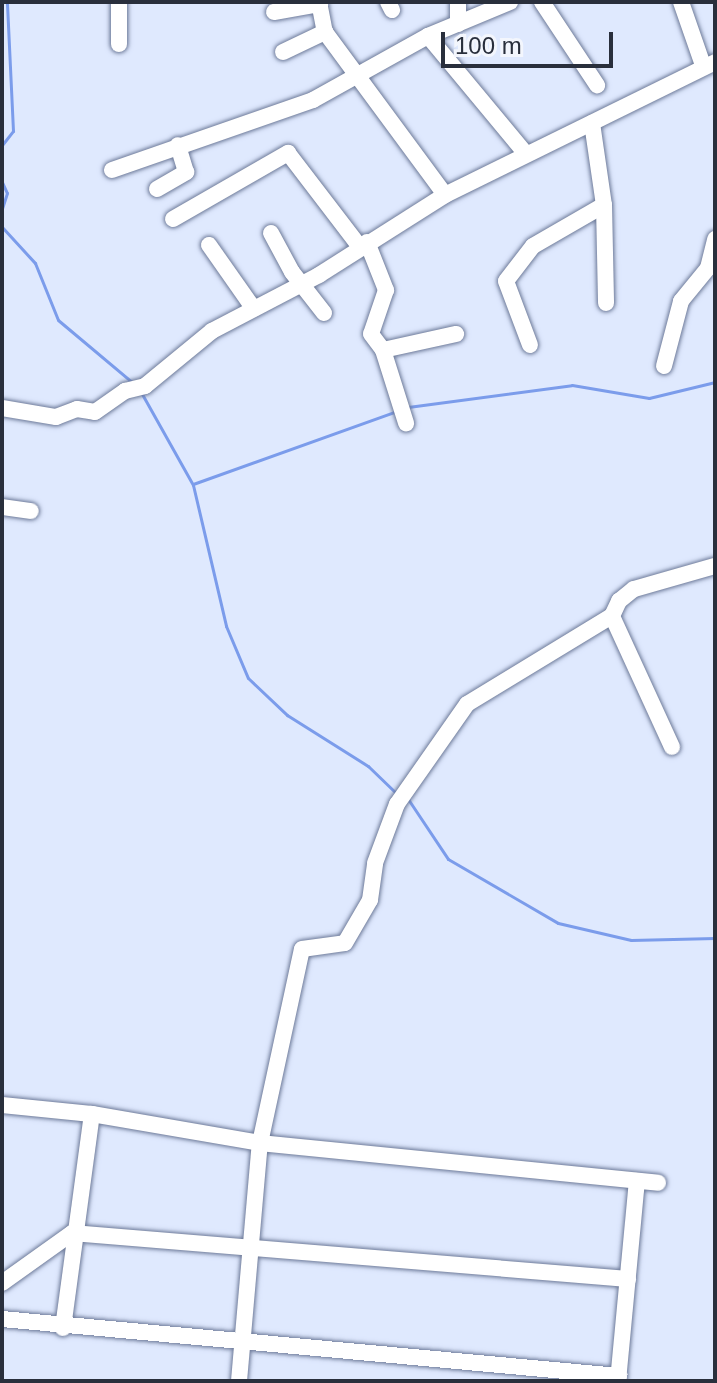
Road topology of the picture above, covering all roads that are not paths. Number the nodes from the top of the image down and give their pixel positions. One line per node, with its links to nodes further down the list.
1 (119, 2): 11 (street)
2 (458, 2): 8 (street)
3 (510, 2): 8 (street)
4 (542, 2): 15 (street)
5 (681, 2): 13 (street)
6 (320, 3): 7 (street); 9 (street)
7 (274, 12)
8 (458, 24): 10 (street)
9 (325, 32): 12 (street); 14 (street)
10 (428, 36): 14 (street); 18 (street)
11 (119, 44)
12 (283, 52)
13 (709, 63): 16 (street)
14 (356, 74): 17 (street); 21 (street)
15 (597, 85)
16 (592, 123): 18 (street); 22 (street)
17 (178, 145): 19 (street); 20 (street)
18 (526, 154): 21 (street)
19 (112, 170)
20 (157, 189)
21 (445, 195): 26 (street)
22 (604, 205): 30 (street); 34 (street)
23 (173, 219): 26 (street)
24 (271, 233): 29 (street)
25 (715, 239): 28 (street)
26 (363, 244): 29 (street); 35 (street)
27 (209, 245): 31 (street)
28 (711, 268): 36 (street)
29 (303, 284): 31 (street); 32 (street)
30 (606, 303)
31 (254, 309): 37 (street)
32 (324, 313)
33 (456, 334): 35 (street)
34 (530, 345)
35 (383, 350): 38 (street)
36 (664, 366)
37 (2, 408)
38 (406, 423)
39 (2, 507): 40 (street)
40 (31, 511)
41 (715, 566): 42 (street)
42 (612, 616): 43 (street); 46 (street)
43 (672, 747)
44 (2, 1105): 45 (street)
45 (92, 1114): 46 (street); 49 (street)
46 (260, 1143): 47 (street); 50 (street)
47 (637, 1181): 48 (street); 51 (street)
48 (658, 1183)
49 (72, 1233): 50 (street); 52 (street); 54 (street)
50 (250, 1247): 51 (street); 55 (street)
51 (628, 1279): 56 (street)
52 (2, 1283)
53 (2, 1319): 54 (street)
54 (63, 1328): 55 (street)
55 (241, 1344): 56 (street); 57 (street)
56 (618, 1378)
57 (239, 1381)

